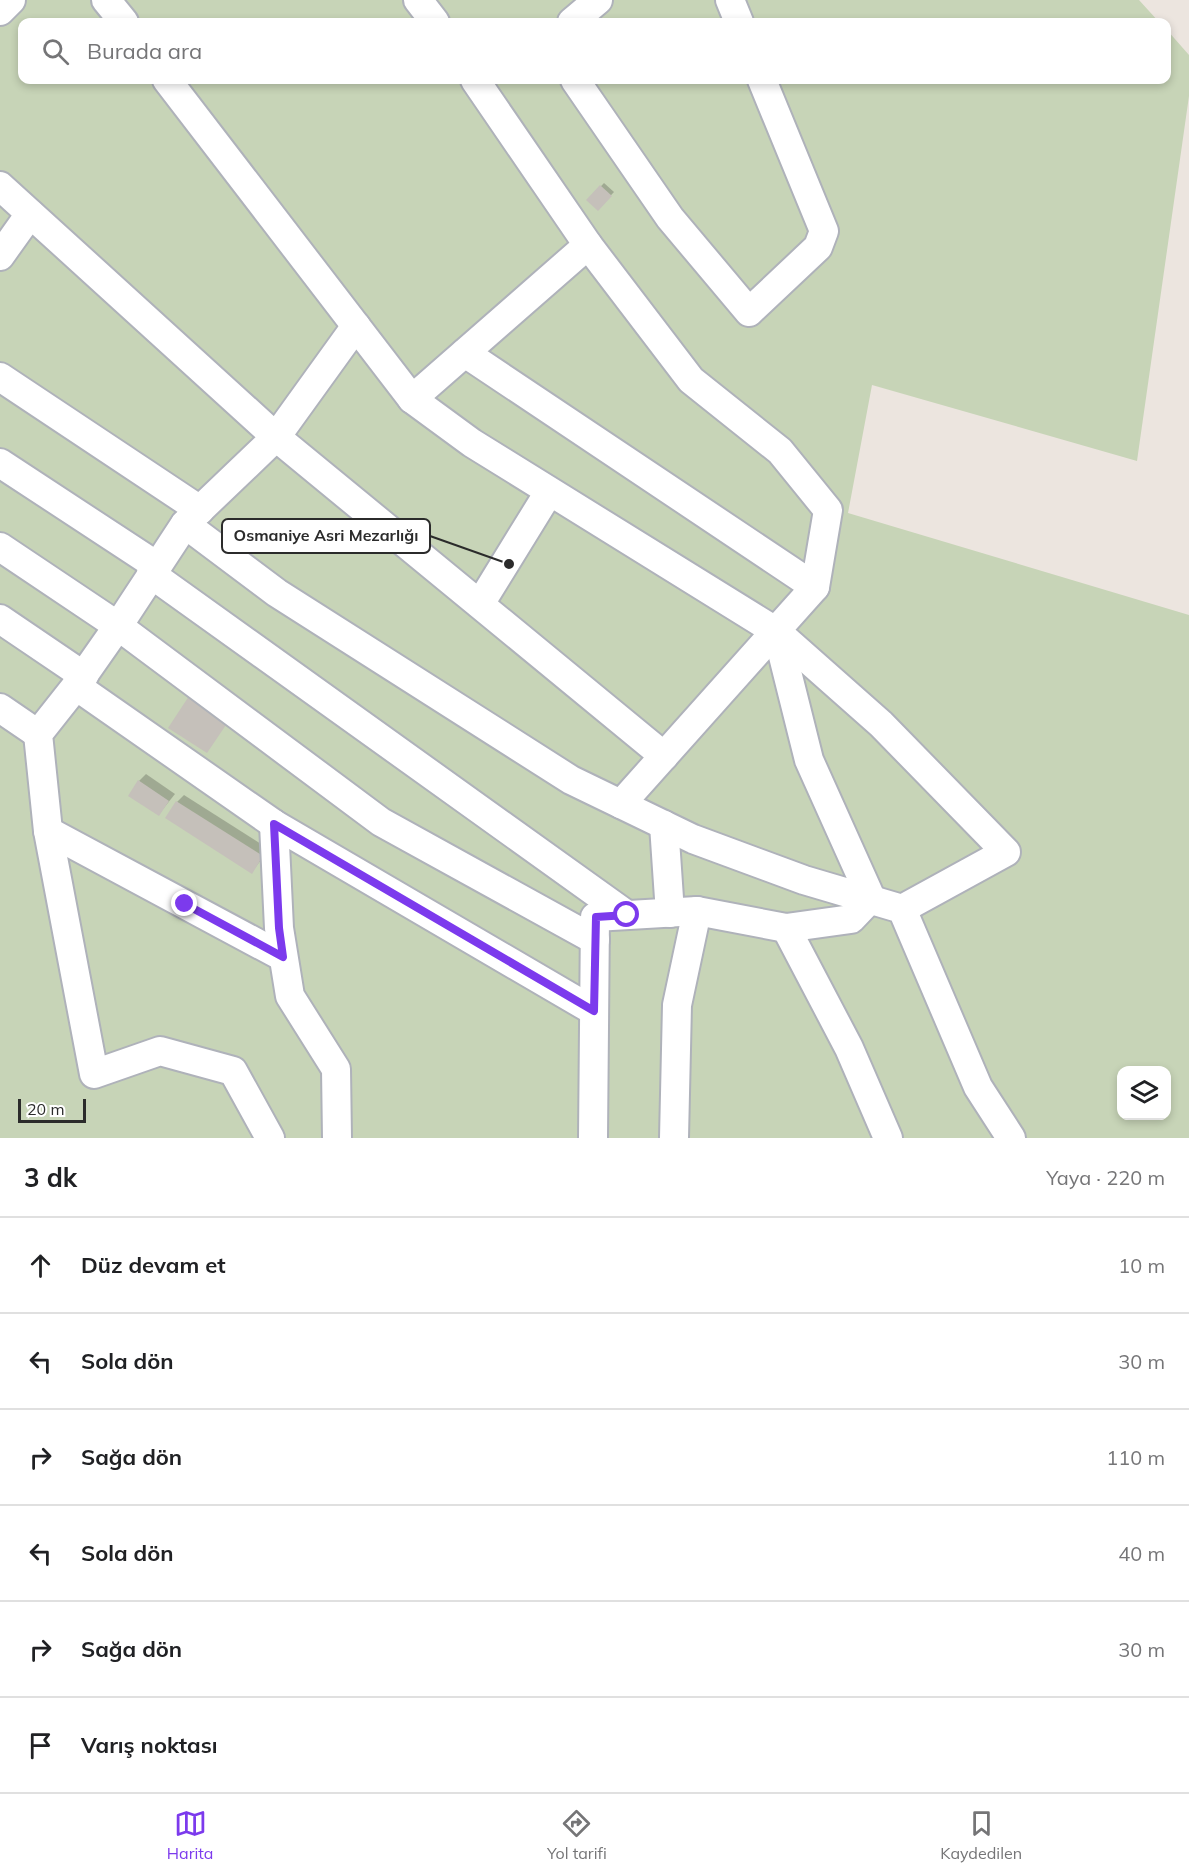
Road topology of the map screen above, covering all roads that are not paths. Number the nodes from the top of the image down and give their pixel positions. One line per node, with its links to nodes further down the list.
1 (11, 0): 6 (street)
2 (106, 0): 7 (street)
3 (418, 0): 8 (street)
4 (598, 0): 9 (street)
5 (730, 0): 10 (street)
6 (0, 11)
7 (121, 18)
8 (432, 18)
9 (577, 18)
10 (737, 18)
11 (170, 84): 19 (street)
12 (478, 84): 17 (street)
13 (578, 84): 14 (street)
14 (764, 84)
15 (0, 186): 16 (street)
16 (30, 214): 18 (street); 23 (street)
17 (588, 245): 20 (street); 29 (street)
18 (0, 256)
19 (357, 326): 22 (street); 23 (street)
20 (465, 353): 22 (street); 29 (street)
21 (0, 377): 26 (street)
22 (412, 399): 25 (street)
23 (276, 437): 26 (street); 30 (street)
24 (0, 463): 28 (street)
25 (549, 492): 30 (street); 33 (street)
26 (193, 517): 28 (street); 38 (street)
27 (0, 547): 32 (street)
28 (154, 570): 32 (street); 45 (street)
29 (815, 586): 33 (street)
30 (480, 604): 37 (street)
31 (0, 620): 34 (street)
32 (118, 627): 34 (street); 47 (street)
33 (777, 632): 37 (street); 42 (street); 43 (street)
34 (80, 681): 36 (street); 39 (street)
35 (0, 708): 36 (street)
36 (38, 734): 41 (street)
37 (664, 756): 38 (street)
38 (621, 804): 40 (street)
39 (274, 824): 48 (street); 49 (street)
40 (664, 825): 42 (street); 44 (street)
41 (48, 831): 48 (street); 50 (street)
42 (871, 898): 43 (street); 46 (street)
43 (902, 909): 55 (street)
44 (683, 912): 45 (street); 46 (street); 53 (street)
45 (627, 915): 47 (street)
46 (786, 928): 54 (street)
47 (595, 939): 49 (street)
48 (283, 957): 51 (street)
49 (594, 1011): 52 (street)
50 (270, 1138)
51 (337, 1138)
52 (593, 1138)
53 (674, 1138)
54 (888, 1138)
55 (1011, 1138)

